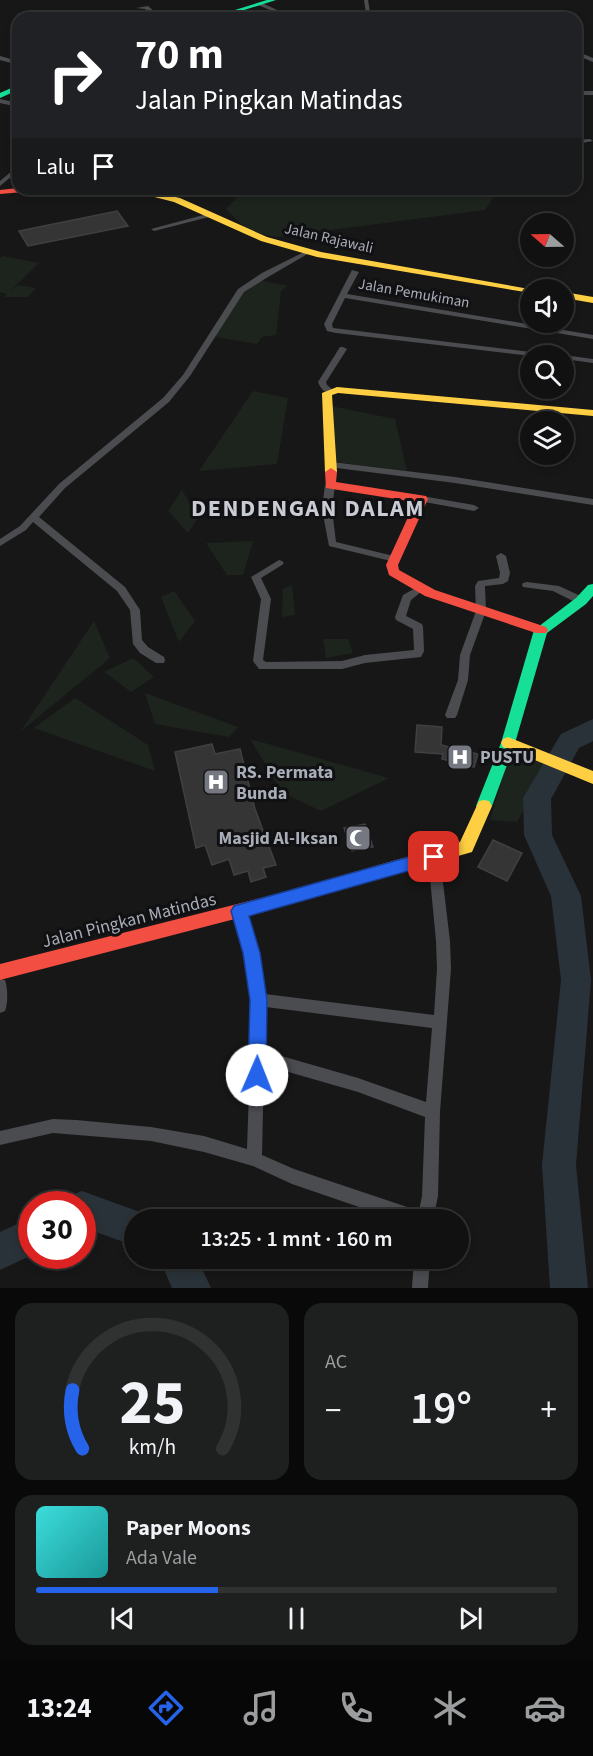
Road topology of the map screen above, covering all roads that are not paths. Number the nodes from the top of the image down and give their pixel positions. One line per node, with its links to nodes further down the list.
1 (266, 2): 4 (street); 5 (street)
2 (140, 8): 3 (street)
3 (152, 12)
4 (237, 12)
5 (281, 12)
6 (590, 141): 7 (street)
7 (582, 142)
8 (12, 173): 9 (street)
9 (0, 184)
10 (154, 195): 11 (street, Jalan Rajawali)
11 (211, 214): 12 (street); 13 (street, Jalan Rajawali)
12 (154, 229)
13 (308, 252): 15 (street, Jalan Rajawali); 31 (street)
14 (355, 272): 16 (street)
15 (520, 288)
16 (343, 295): 19 (street, Jalan Pemukiman); 21 (street, Jalan Pemukiman)
17 (574, 297): 18 (street)
18 (593, 300)
19 (593, 337)
20 (343, 349): 24 (street)
21 (520, 353)
22 (574, 358): 23 (street)
23 (593, 361)
24 (330, 391): 25 (street); 26 (street)
25 (593, 413)
26 (332, 465): 27 (street); 29 (street)
27 (330, 485): 28 (street); 34 (street)
28 (422, 499): 30 (street); 34 (street)
29 (593, 502)
30 (474, 508)
31 (34, 518): 32 (street); 42 (street)
32 (0, 543)
33 (501, 556): 40 (street)
34 (395, 559): 37 (street)
35 (279, 562): 37 (street)
36 (527, 585): 39 (street)
37 (421, 588): 40 (street)
38 (593, 588): 39 (street)
39 (581, 601): 41 (street)
40 (481, 610): 41 (street); 43 (street)
41 (541, 630): 44 (street, Jalan Pingkan Matindas)
42 (160, 660)
43 (451, 715)
44 (508, 742): 45 (street); 46 (street, Jalan Pingkan Matindas)
45 (593, 778)
46 (434, 857): 47 (street, Jalan Pingkan Matindas); 52 (street)
47 (240, 911): 48 (street, Jalan Pingkan Matindas); 50 (street)
48 (0, 972)
49 (0, 985): 51 (street)
50 (258, 1000): 52 (street); 53 (street)
51 (0, 1006)
52 (439, 1022): 54 (street)
53 (257, 1056): 54 (street); 56 (street)
54 (433, 1112): 58 (street)
55 (0, 1138): 56 (street)
56 (254, 1159): 57 (street)
57 (391, 1209)
58 (426, 1209)
59 (421, 1269): 60 (street)
60 (420, 1288)

